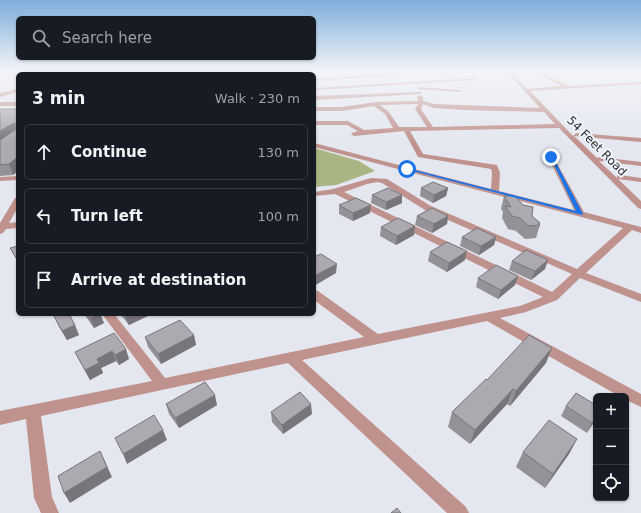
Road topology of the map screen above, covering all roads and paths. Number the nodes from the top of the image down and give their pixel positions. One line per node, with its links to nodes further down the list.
1 (355, 95): 5 (street)
2 (420, 95): 7 (street)
3 (534, 95): 11 (street, 54 Feet Road)
4 (535, 95): 20 (street, 54 Feet Road)
5 (316, 98)
6 (16, 102): 8 (street)
7 (421, 102): 9 (street); 11 (street); 14 (street)
8 (1, 103)
9 (375, 104): 10 (street); 15 (street)
10 (316, 110)
11 (546, 110): 13 (street, 54 Feet Road)
12 (316, 123): 17 (street)
13 (560, 126): 14 (street); 37 (street, 54 Feet Road)
14 (431, 128): 16 (street)
15 (397, 129): 16 (street); 17 (street)
16 (406, 129): 25 (street)
17 (363, 132): 18 (street)
18 (354, 134)
19 (641, 134): 21 (street)
20 (576, 135): 21 (street); 22 (street, 54 Feet Road)
21 (641, 139)
22 (583, 142): 24 (street); 27 (street, 54 Feet Road)
23 (316, 146): 29 (street)
24 (641, 146)
25 (420, 156): 29 (street); 35 (street)
26 (551, 157): 40 (street)
27 (600, 159): 28 (street); 30 (street, 54 Feet Road)
28 (641, 164)
29 (407, 169): 35 (street)
30 (620, 177): 33 (street); 37 (street, 54 Feet Road)
31 (0, 178): 32 (street)
32 (16, 178)
33 (641, 180)
34 (336, 191): 36 (street); 44 (street); 46 (street)
35 (495, 192): 40 (street)
36 (316, 194)
37 (632, 197): 39 (street)
38 (16, 203): 43 (street)
39 (641, 206)
40 (580, 214): 42 (street)
41 (16, 225): 43 (street)
42 (635, 228): 44 (street)
43 (1, 229)
44 (580, 274): 46 (street); 47 (street)
45 (316, 295): 50 (street)
46 (553, 297): 49 (street)
47 (641, 298)
48 (110, 316): 52 (street)
49 (488, 316): 50 (street); 53 (street)
50 (375, 339): 51 (street)
51 (290, 357): 52 (street); 57 (street)
52 (163, 385): 54 (street)
53 (641, 401)
54 (34, 412): 55 (street); 56 (street)
55 (0, 418)
56 (50, 513)
57 (460, 513)

